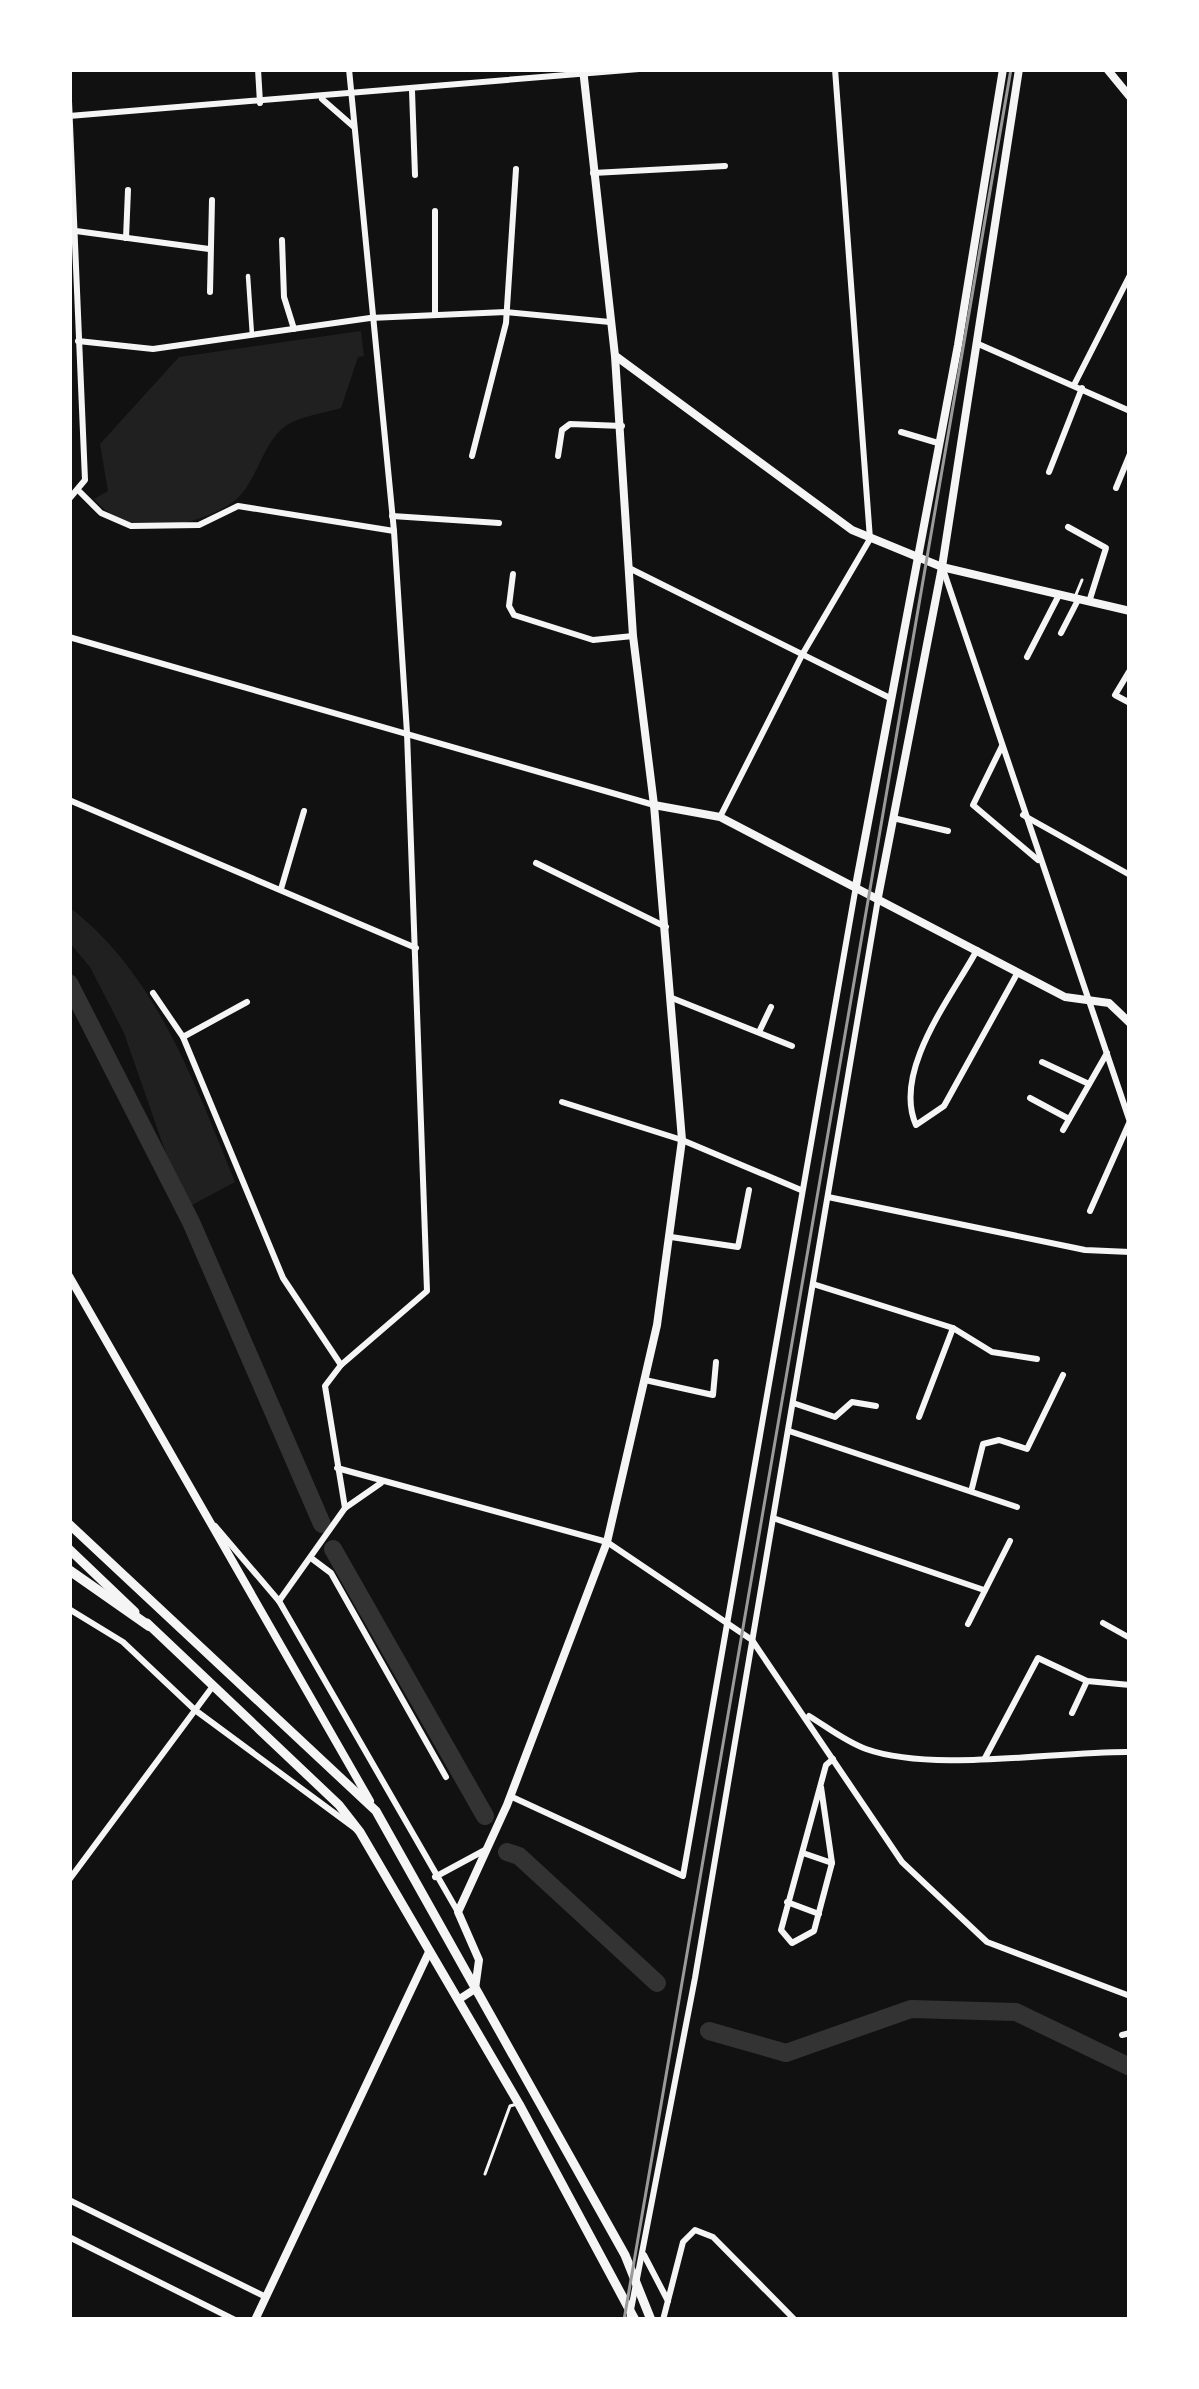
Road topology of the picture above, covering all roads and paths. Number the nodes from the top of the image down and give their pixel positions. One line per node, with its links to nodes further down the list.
1 (258, 69): 14 (street)
2 (349, 69): 10 (street)
3 (640, 69): 8 (street)
4 (835, 69): 57 (street)
5 (1003, 69): 45 (main road)
6 (1019, 69): 39 (main road)
7 (1107, 69): 11 (main road)
8 (583, 71): 9 (street); 20 (main road)
9 (412, 91): 10 (street); 21 (street)
10 (352, 97): 12 (street); 16 (street)
11 (1130, 97)
12 (322, 99): 14 (street); 16 (street)
13 (69, 101): 15 (street)
14 (260, 104): 15 (street)
15 (69, 116): 19 (street)
16 (354, 127): 34 (street)
17 (725, 166): 20 (street)
18 (515, 169): 32 (street)
19 (71, 173): 25 (street)
20 (593, 173): 35 (main road)
21 (416, 175)
22 (128, 190): 26 (street)
23 (212, 200): 28 (street)
24 (435, 211): 33 (street)
25 (76, 231): 26 (street); 38 (street)
26 (126, 238): 28 (street)
27 (282, 240): 36 (street)
28 (209, 249): 31 (street)
29 (1130, 275): 41 (street)
30 (248, 276): 37 (street)
31 (210, 292)
32 (506, 312): 33 (street); 35 (street); 47 (street)
33 (435, 315): 34 (street)
34 (370, 318): 36 (street); 53 (street)
35 (610, 322): 40 (main road)
36 (293, 329): 37 (street)
37 (252, 335): 38 (street)
38 (78, 341): 51 (street)
39 (973, 342): 41 (street); 59 (main road)
40 (615, 356): 43 (main road); 57 (main road)
41 (1078, 386): 42 (street); 49 (street)
42 (1130, 411)
43 (622, 425): 48 (street); 60 (main road)
44 (902, 432): 45 (street)
45 (938, 443): 58 (main road)
46 (1130, 454): 50 (street)
47 (472, 456)
48 (558, 456)
49 (1049, 472)
50 (1116, 488)
51 (80, 491): 52 (street); 56 (street)
52 (69, 499)
53 (392, 515): 54 (street); 56 (street)
54 (499, 523)
55 (1068, 527): 65 (street)
56 (394, 531): 75 (street)
57 (870, 539): 58 (main road); 70 (street)
58 (914, 559): 59 (main road); 73 (main road)
59 (942, 567): 63 (main road); 76 (street); 82 (main road)
60 (631, 569): 68 (main road); 70 (street)
61 (513, 574): 68 (street)
62 (1082, 580): 64 (lane)
63 (1059, 595): 64 (main road); 71 (street)
64 (1076, 600): 65 (main road); 67 (street)
65 (1089, 602): 66 (main road)
66 (1130, 611)
67 (1061, 633)
68 (633, 636): 78 (main road)
69 (69, 637): 75 (street)
70 (802, 655): 73 (street); 81 (street)
71 (1028, 657)
72 (1130, 670): 74 (street)
73 (890, 698): 87 (main road)
74 (1130, 703)
75 (407, 733): 78 (street); 91 (street)
76 (1002, 746): 80 (street); 84 (street)
77 (69, 800): 88 (street)
78 (654, 805): 81 (main road); 90 (main road)
79 (304, 811): 88 (street)
80 (1023, 815): 84 (street); 86 (street)
81 (720, 817): 87 (main road)
82 (893, 818): 83 (street); 89 (main road)
83 (948, 830)
84 (1038, 860): 96 (street)
85 (536, 863): 90 (street)
86 (1130, 875)
87 (856, 886): 89 (main road); 113 (street)
88 (281, 890): 91 (street)
89 (878, 897): 92 (main road); 114 (street)
90 (665, 927): 95 (main road)
91 (416, 948): 123 (street)
92 (976, 950): 93 (main road); 93 (street)
93 (1018, 972): 96 (main road)
94 (152, 993): 101 (street)
95 (672, 998): 100 (street); 111 (main road)
96 (1088, 1000): 99 (main road); 103 (street)
97 (248, 1002): 101 (street)
98 (771, 1007): 100 (street)
99 (1130, 1023)
100 (759, 1032): 102 (street)
101 (182, 1037): 123 (street)
102 (793, 1046)
103 (1107, 1053): 105 (street); 109 (street)
104 (1042, 1061): 105 (street)
105 (1089, 1084): 108 (street)
106 (1030, 1098): 108 (street)
107 (562, 1102): 111 (street)
108 (1069, 1119): 110 (street)
109 (1130, 1122): 115 (street)
110 (1063, 1130)
111 (682, 1140): 113 (street); 116 (main road)
112 (749, 1190): 116 (street)
113 (801, 1190): 148 (street)
114 (828, 1197): 117 (street); 119 (street)
115 (1090, 1211)
116 (671, 1237): 125 (main road)
117 (1130, 1252)
118 (69, 1276): 135 (main road)
119 (813, 1284): 120 (street); 126 (street)
120 (953, 1328): 121 (street); 128 (street)
121 (1036, 1359)
122 (716, 1362): 125 (street)
123 (340, 1365): 130 (street)
124 (1063, 1375): 132 (street)
125 (645, 1380): 139 (main road)
126 (793, 1403): 127 (street); 129 (street)
127 (876, 1406)
128 (919, 1418)
129 (789, 1431): 132 (street); 136 (street)
130 (337, 1468): 131 (street); 133 (street)
131 (382, 1483): 133 (street); 139 (street)
132 (972, 1488): 134 (street)
133 (345, 1508): 141 (street)
134 (1017, 1508)
135 (207, 1518): 144 (street); 164 (main road)
136 (773, 1518): 143 (street); 151 (street)
137 (69, 1524): 164 (main road)
138 (1010, 1541): 143 (street)
139 (607, 1542): 148 (street); 163 (main road)
140 (69, 1549): 149 (main road)
141 (311, 1558): 144 (street); 161 (street)
142 (69, 1570): 149 (highway)
143 (984, 1590): 147 (street)
144 (279, 1601): 171 (street)
145 (69, 1609): 155 (street)
146 (1103, 1623): 150 (street)
147 (968, 1624)
148 (730, 1625): 151 (street); 163 (street)
149 (149, 1626): 154 (main road)
150 (1130, 1638)
151 (752, 1640): 157 (street); 184 (street)
152 (1087, 1681): 153 (street); 156 (street); 160 (street)
153 (1130, 1684)
154 (213, 1686): 155 (street); 167 (main road)
155 (195, 1710): 167 (street); 172 (street)
156 (1072, 1713)
157 (806, 1714): 159 (street); 160 (street)
158 (1130, 1752): 160 (street)
159 (834, 1758): 162 (street); 178 (street)
160 (985, 1758)
161 (446, 1778)
162 (821, 1787): 165 (street); 166 (street)
163 (510, 1796): 168 (main road)
164 (376, 1811): 177 (main road)
165 (813, 1812): 166 (street); 169 (street)
166 (824, 1814): 170 (street)
167 (360, 1832): 176 (main road)
168 (487, 1848): 171 (street); 174 (main road)
169 (803, 1853): 170 (street); 173 (street)
170 (832, 1863): 175 (street)
171 (435, 1877): 174 (street)
172 (69, 1880)
173 (787, 1902): 175 (street); 175 (street)
174 (458, 1912): 177 (main road)
175 (819, 1914)
176 (429, 1952): 179 (main road); 186 (main road)
177 (475, 1989): 179 (main road); 185 (main road)
178 (1130, 1996)
179 (457, 2001): 180 (main road)
180 (519, 2104): 181 (lane); 188 (main road)
181 (485, 2174)
182 (69, 2200): 186 (street)
183 (69, 2237): 189 (street)
184 (644, 2255): 185 (street); 187 (street)
185 (638, 2284): 188 (street); 191 (main road)
186 (266, 2296): 190 (main road)
187 (670, 2304): 192 (street); 193 (street)
188 (632, 2317)
189 (235, 2320)
190 (255, 2320)
191 (651, 2320)
192 (663, 2320)
193 (795, 2320)

